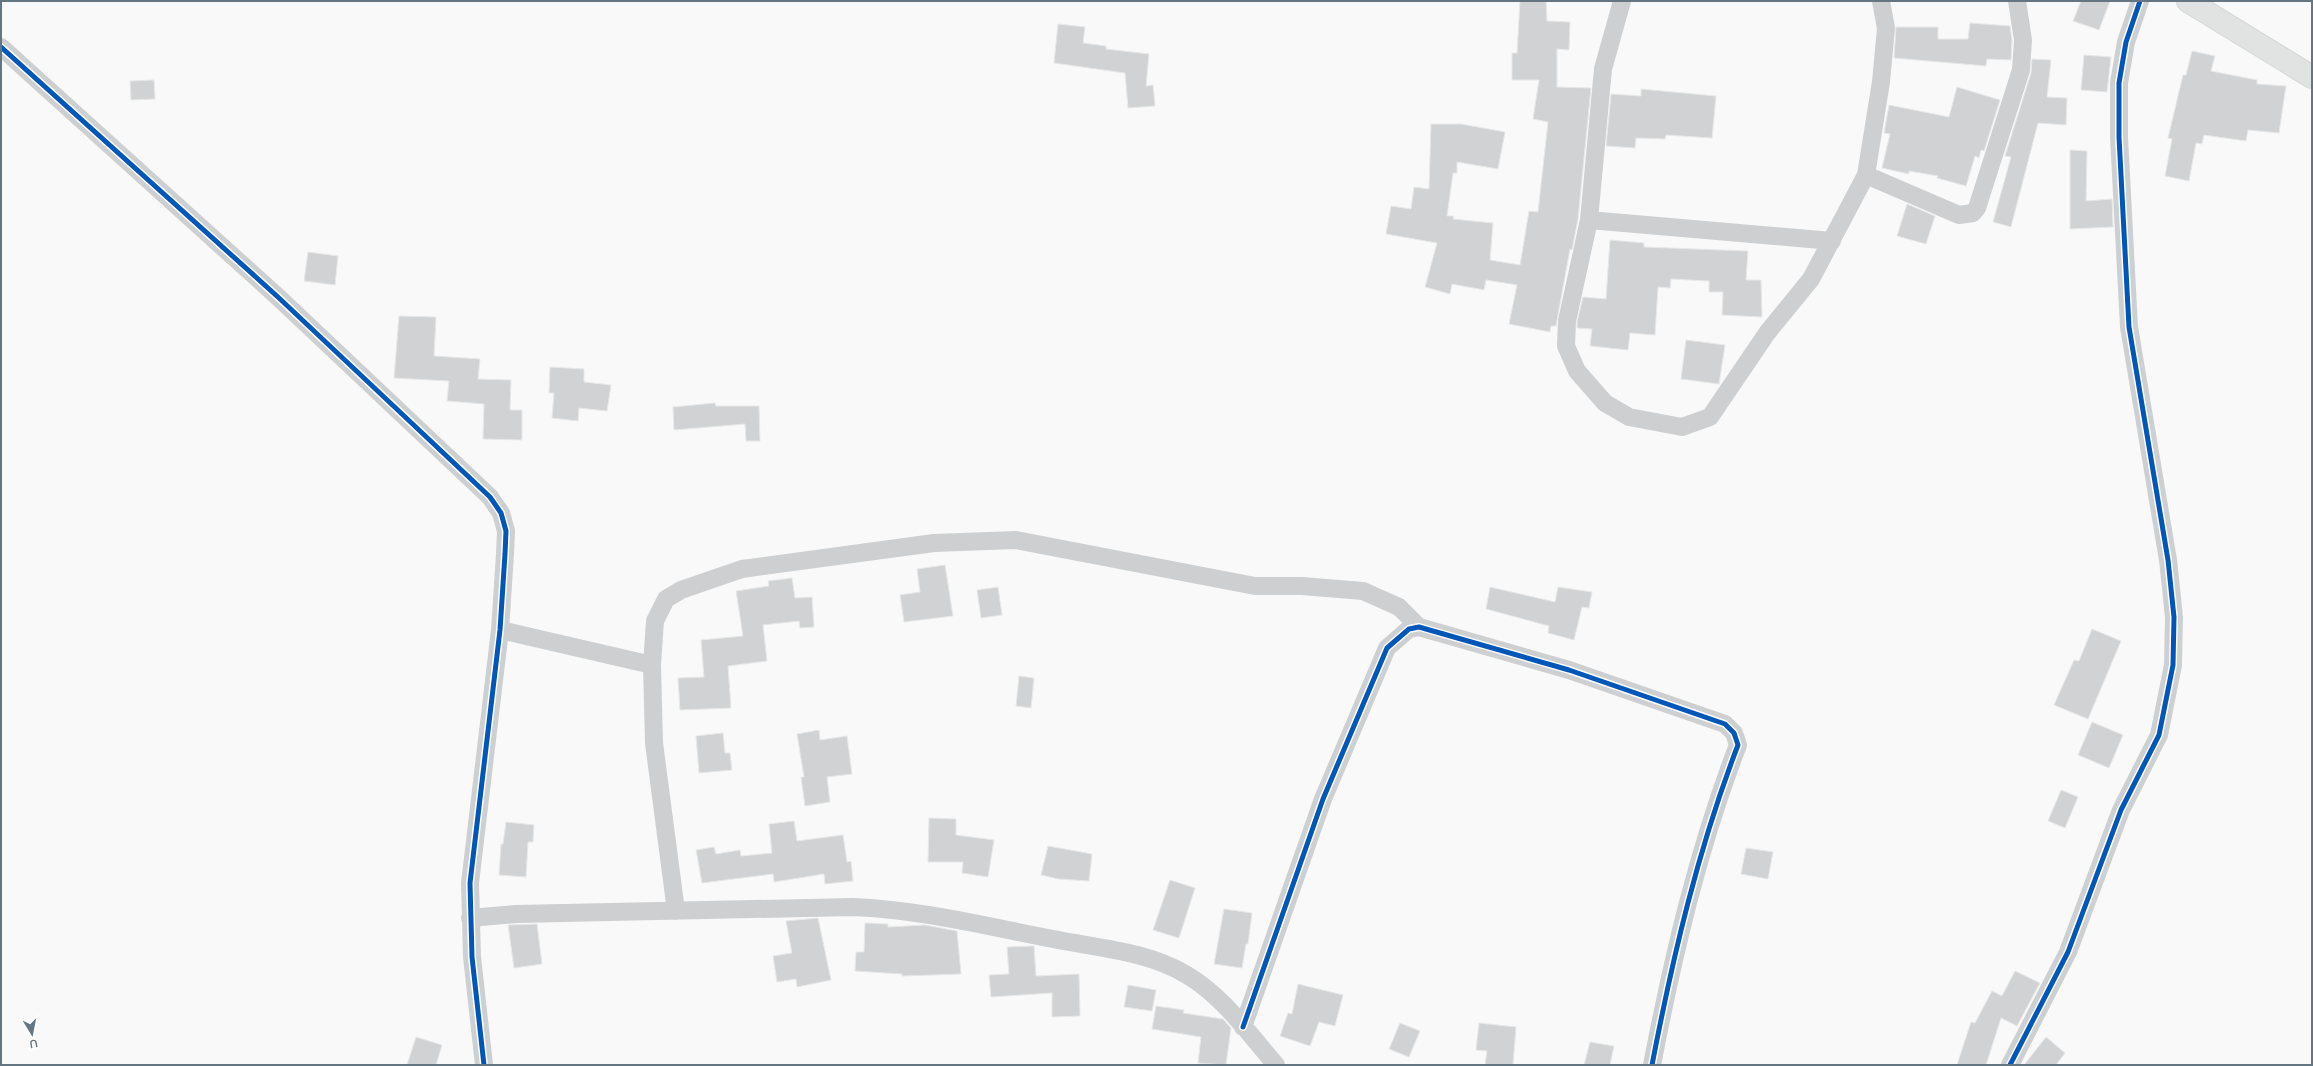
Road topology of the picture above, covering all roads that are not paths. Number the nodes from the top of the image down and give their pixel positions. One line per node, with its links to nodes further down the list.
1 (1622, 1): 9 (street)
2 (1881, 1): 8 (street)
3 (2017, 1): 8 (street)
4 (2140, 1): 20 (street)
5 (2188, 1): 7 (street)
6 (1, 47): 12 (street)
7 (2312, 77)
8 (1866, 175): 10 (street)
9 (1589, 220): 10 (street); 10 (street)
10 (1832, 241)
11 (1420, 627): 13 (street); 16 (street); 19 (street)
12 (500, 630): 13 (street); 15 (street)
13 (652, 665): 14 (street)
14 (676, 911): 15 (street); 16 (street)
15 (470, 918): 17 (street)
16 (1243, 1027): 18 (street)
17 (484, 1065)
18 (1276, 1065)
19 (1652, 1065)
20 (2010, 1065)

